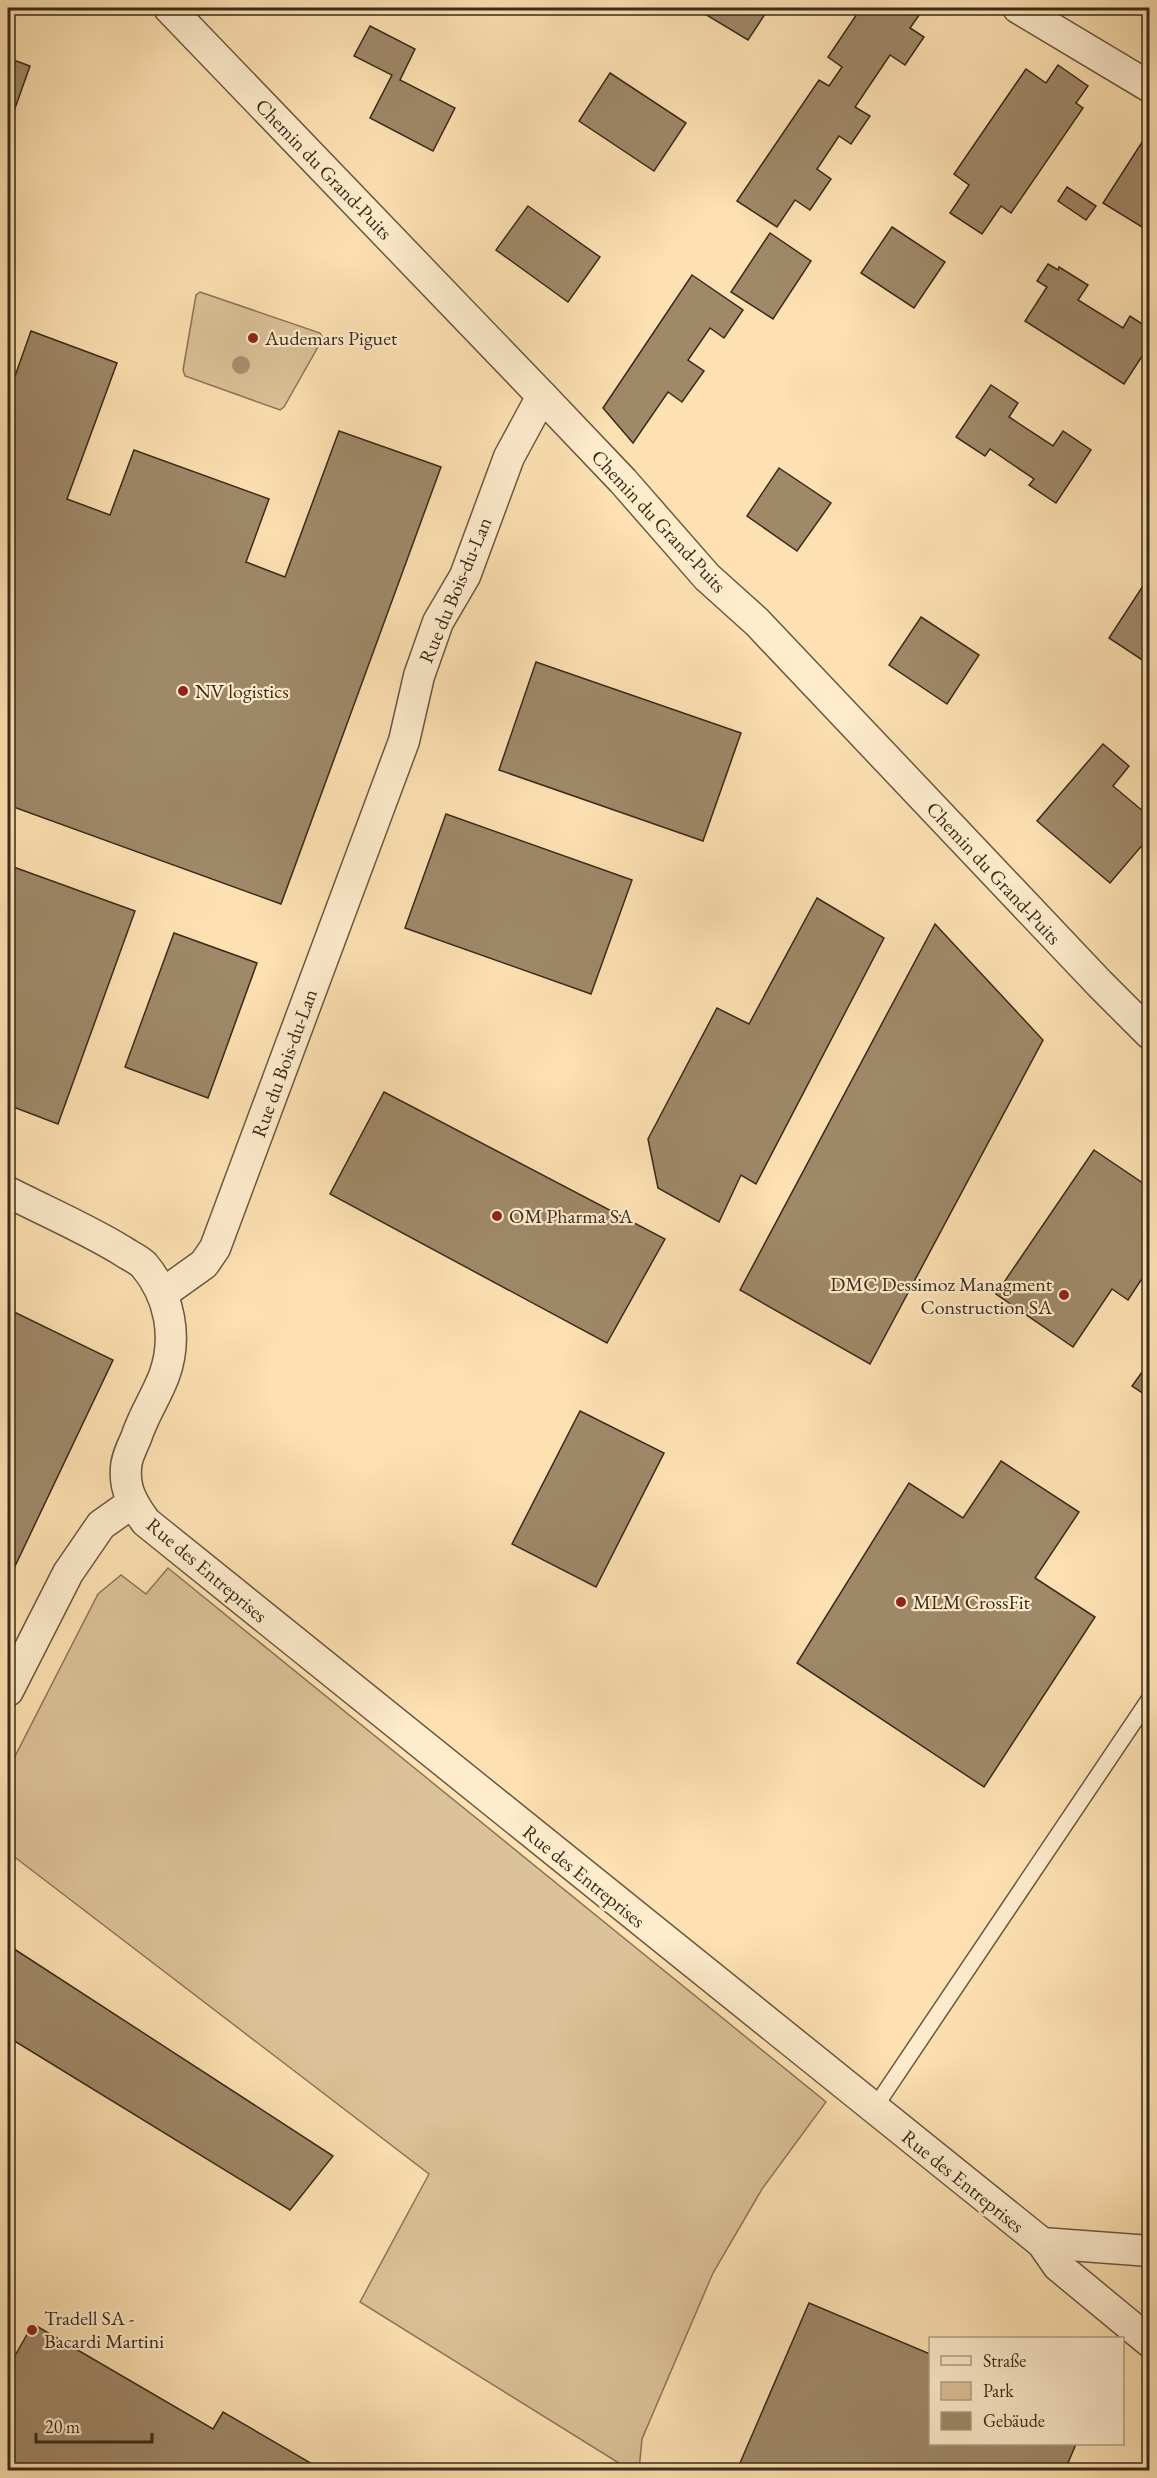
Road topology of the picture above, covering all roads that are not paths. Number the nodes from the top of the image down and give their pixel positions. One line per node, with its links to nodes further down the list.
1 (169, 8): 4 (street, Chemin du Grand-Puits)
2 (1018, 8): 3 (street)
3 (1149, 87)
4 (542, 396): 5 (street, Chemin du Grand-Puits); 7 (street, Rue du Bois-du-Lan)
5 (1149, 1034)
6 (8, 1192): 7 (street)
7 (162, 1294): 8 (street)
8 (132, 1503): 9 (street); 11 (street, Rue des Entreprises)
9 (8, 1691)
10 (1149, 1698): 11 (lane)
11 (873, 2110): 12 (street, Rue des Entreprises)
12 (1042, 2243): 13 (street, Rue des Entreprises); 14 (street, Rue des Entreprises)
13 (1149, 2251)
14 (1149, 2342)

